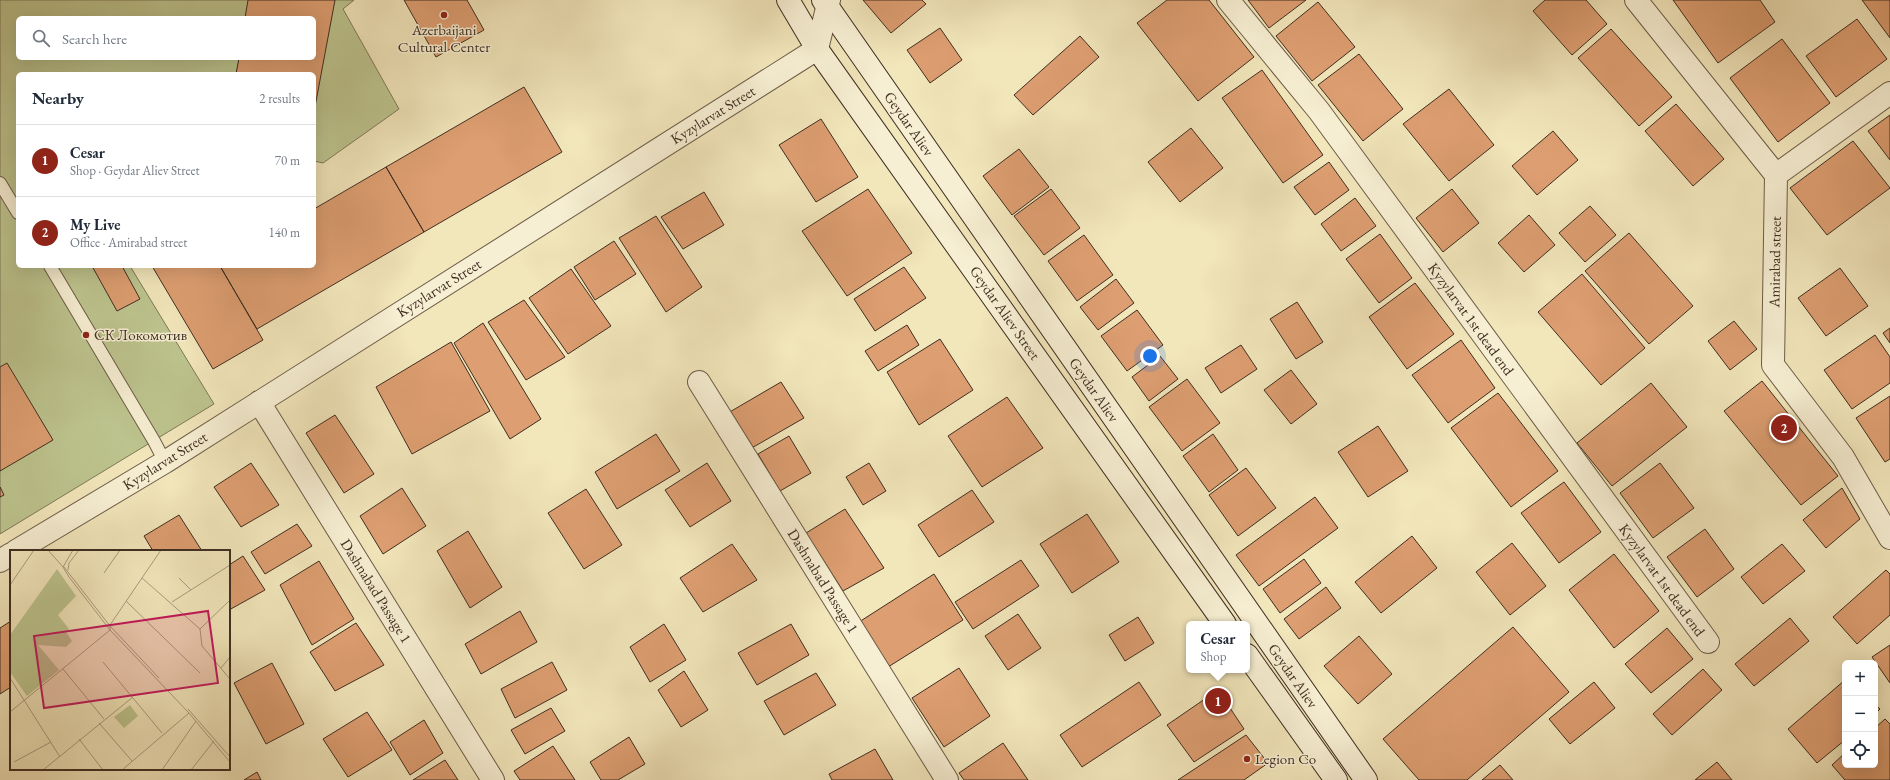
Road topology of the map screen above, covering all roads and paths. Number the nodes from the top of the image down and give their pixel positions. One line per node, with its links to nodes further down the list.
1 (788, 0): 5 (street, Geydar Aliev Street)
2 (1228, 0): 19 (street, Kyzylarvat 1st dead end)
3 (1636, 0): 7 (street)
4 (826, 2): 5 (street); 24 (street, Geydar Aliev)
5 (817, 49): 12 (street, Kyzylarvat Street); 18 (street, Geydar Aliev Street)
6 (1890, 93): 7 (street)
7 (1776, 175): 14 (street, Amirabad street)
8 (0, 183): 9 (lane)
9 (16, 210)
10 (51, 268): 13 (lane)
11 (699, 382): 22 (street, Dashnabad Passage 1)
12 (260, 402): 13 (street, Kyzylarvat Street); 21 (street, Dashnabad Passage 1)
13 (165, 462): 15 (street, Kyzylarvat Street)
14 (1890, 538)
15 (18, 550)
16 (10, 555): 17 (street)
17 (0, 561)
18 (1223, 621)
19 (1708, 642)
20 (1250, 659): 23 (street)
21 (493, 780)
22 (947, 780)
23 (1336, 780)
24 (1366, 780)

